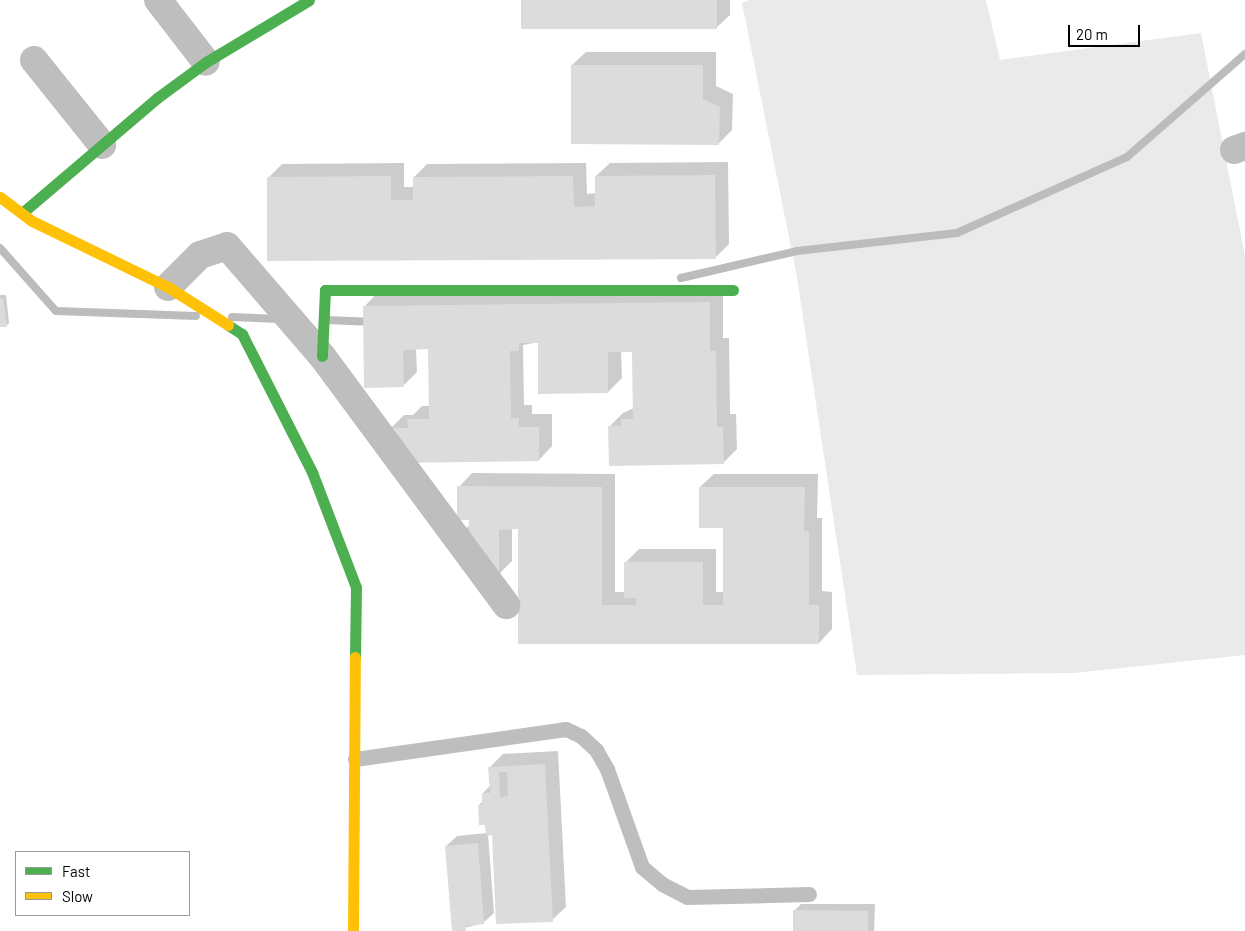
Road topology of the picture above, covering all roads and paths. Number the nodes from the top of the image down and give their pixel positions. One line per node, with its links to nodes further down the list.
1 (158, 0): 4 (street)
2 (301, 2): 4 (street)
3 (34, 60): 5 (street)
4 (206, 62): 5 (street)
5 (102, 145): 7 (street)
6 (0, 197): 7 (street)
7 (22, 213): 8 (street)
8 (168, 287): 10 (street); 12 (street)
9 (733, 290): 10 (street)
10 (322, 356): 11 (street)
11 (506, 605)
12 (355, 759): 13 (lane); 14 (street)
13 (809, 894)
14 (353, 931)

